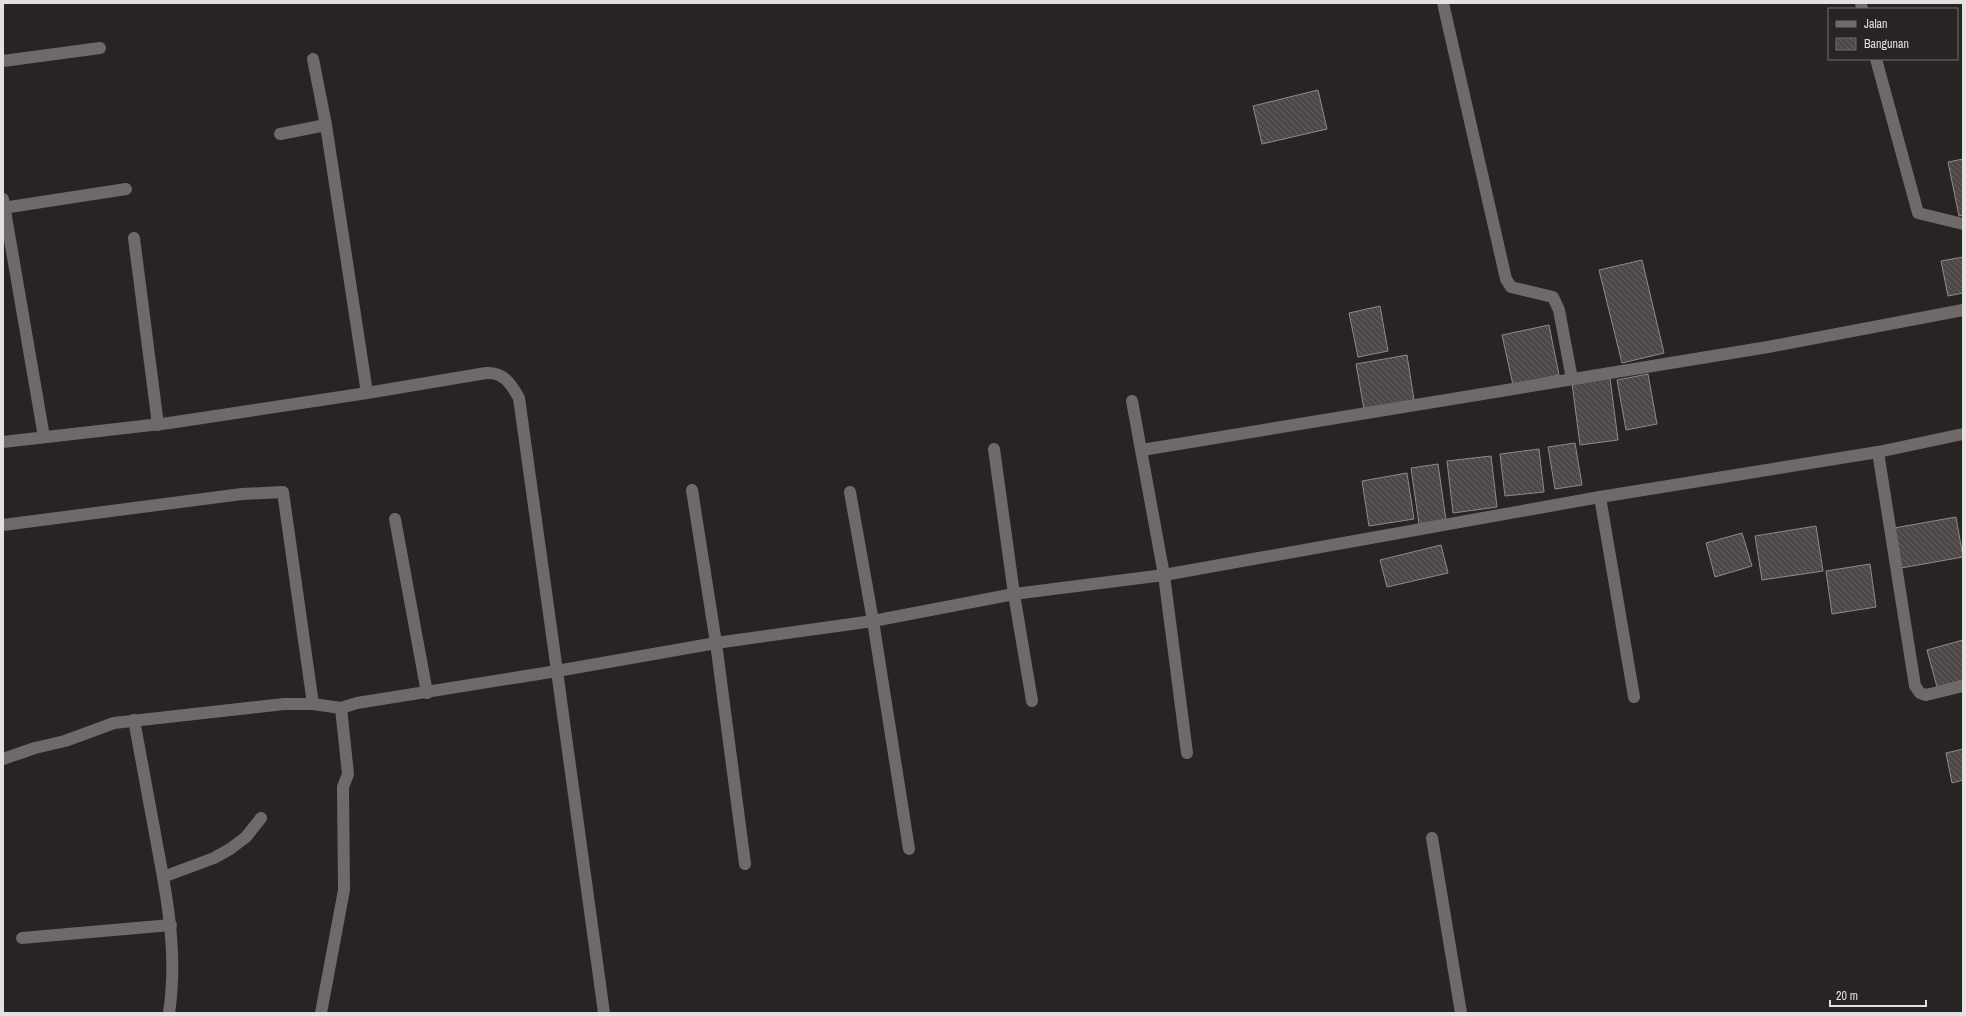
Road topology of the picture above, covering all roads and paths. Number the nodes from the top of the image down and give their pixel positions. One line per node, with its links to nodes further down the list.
1 (1443, 3): 13 (street)
2 (100, 48): 5 (street)
3 (313, 59): 6 (street)
4 (1876, 60): 10 (street)
5 (3, 61)
6 (326, 125): 7 (street); 14 (street)
7 (280, 134)
8 (126, 189): 9 (street)
9 (3, 205): 18 (street)
10 (1963, 224)
11 (134, 238): 16 (street)
12 (1963, 310): 13 (street)
13 (1572, 379): 21 (street)
14 (367, 393): 16 (street); 32 (street)
15 (1132, 401): 21 (street)
16 (158, 425): 18 (street)
17 (1963, 434): 22 (street)
18 (44, 437): 19 (street)
19 (3, 442)
20 (994, 449): 29 (street)
21 (1142, 450): 28 (street)
22 (1878, 452): 25 (street); 33 (street)
23 (692, 490): 31 (street)
24 (850, 492): 30 (street)
25 (1600, 497): 28 (street); 35 (street)
26 (395, 519): 34 (street)
27 (3, 525): 37 (street)
28 (1164, 575): 29 (street); 40 (street)
29 (1014, 594): 30 (street); 36 (street)
30 (873, 621): 31 (street); 44 (street)
31 (716, 643): 32 (street); 45 (street)
32 (557, 671): 34 (street); 51 (street)
33 (1963, 686)
34 (427, 693): 38 (street)
35 (1634, 697)
36 (1032, 701)
37 (313, 704): 38 (street); 39 (street)
38 (340, 708): 50 (street)
39 (134, 720): 41 (street); 46 (street)
40 (1187, 753)
41 (3, 759)
42 (261, 818): 46 (street)
43 (1432, 838): 52 (street)
44 (909, 849)
45 (745, 864)
46 (163, 877): 47 (street)
47 (171, 925): 48 (street); 49 (street)
48 (22, 938)
49 (169, 1013)
50 (321, 1013)
51 (604, 1013)
52 (1461, 1013)

